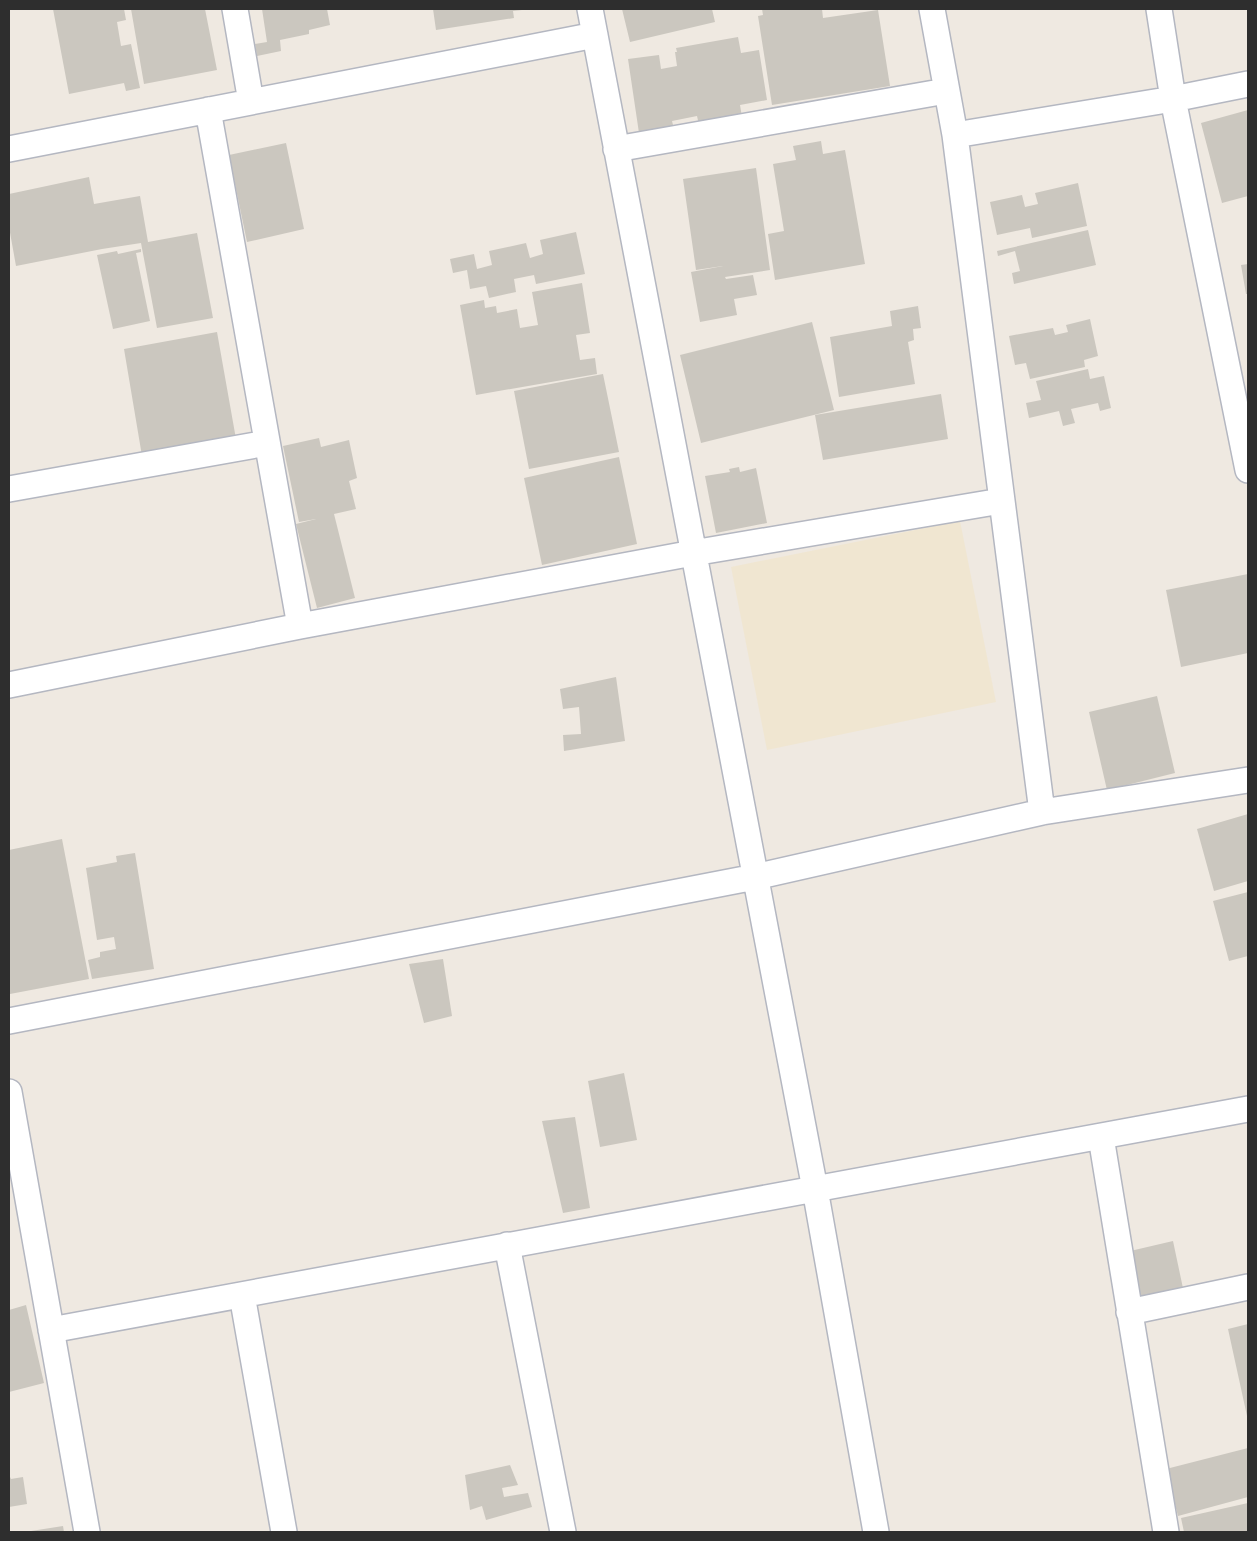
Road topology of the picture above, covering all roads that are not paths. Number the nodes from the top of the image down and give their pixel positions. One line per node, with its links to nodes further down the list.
1 (235, 9): 9 (street)
2 (590, 9): 5 (street)
3 (932, 9): 7 (street)
4 (1159, 9): 8 (street)
5 (595, 35): 9 (street); 13 (street)
6 (1248, 84): 8 (street)
7 (946, 91): 11 (street); 13 (street)
8 (1173, 99): 11 (street); 15 (street)
9 (251, 102): 10 (street)
10 (208, 110): 12 (street); 14 (street)
11 (955, 135): 17 (street)
12 (9, 149)
13 (616, 149): 18 (street)
14 (268, 443): 16 (street); 19 (street)
15 (1248, 470)
16 (9, 489)
17 (1001, 501): 18 (street); 22 (street)
18 (693, 553): 19 (street); 23 (street)
19 (300, 626): 20 (street)
20 (9, 685)
21 (1248, 780): 22 (street)
22 (1042, 812): 23 (street)
23 (756, 877): 24 (street); 28 (street)
24 (9, 1021)
25 (9, 1092): 33 (street)
26 (1248, 1109): 27 (street)
27 (1101, 1137): 28 (street); 32 (street)
28 (815, 1189): 29 (street); 37 (street)
29 (507, 1245): 31 (street); 36 (street)
30 (1248, 1287): 32 (street)
31 (242, 1295): 33 (street); 35 (street)
32 (1129, 1312): 38 (street)
33 (51, 1330): 34 (street)
34 (87, 1532)
35 (284, 1532)
36 (563, 1532)
37 (876, 1532)
38 (1166, 1532)

